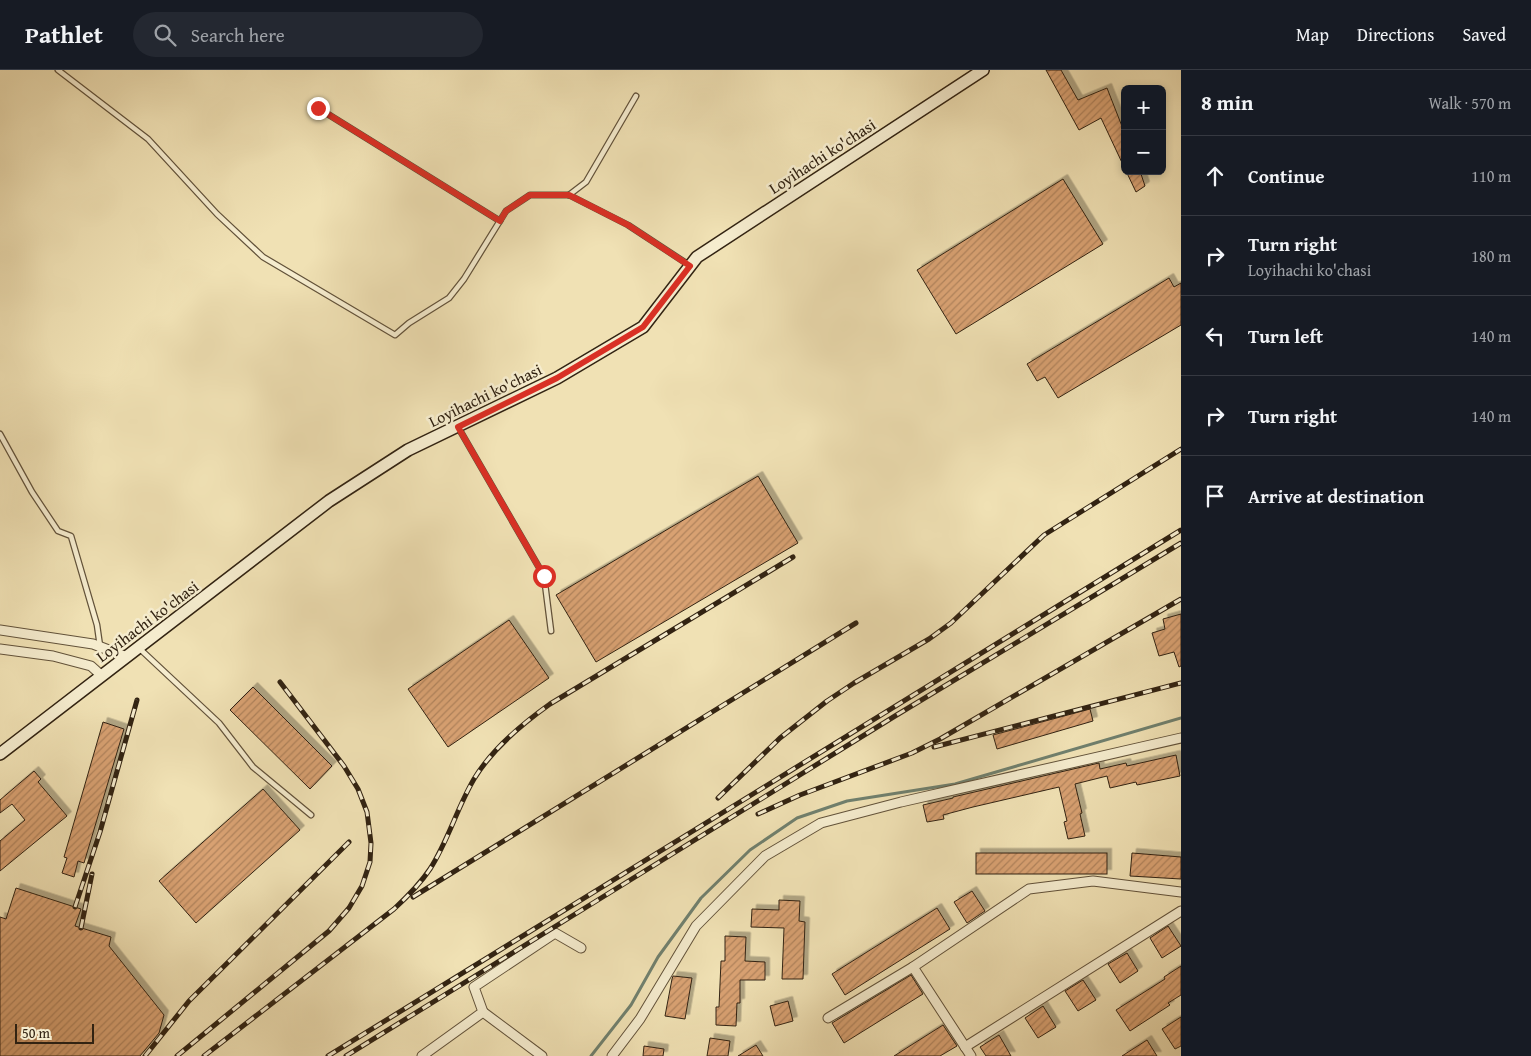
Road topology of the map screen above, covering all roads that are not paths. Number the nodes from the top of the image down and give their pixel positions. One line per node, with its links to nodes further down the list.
1 (58, 70): 6 (lane)
2 (983, 70): 7 (street, Loyihachi ko'chasi)
3 (636, 96): 5 (lane)
4 (318, 108): 6 (lane)
5 (569, 195): 6 (lane); 7 (lane)
6 (500, 221)
7 (690, 266): 8 (street, Loyihachi ko'chasi)
8 (458, 427): 11 (lane); 13 (street, Loyihachi ko'chasi)
9 (0, 434): 12 (lane)
10 (0, 630): 12 (street)
11 (551, 631)
12 (100, 647): 15 (street)
13 (139, 648): 15 (street, Loyihachi ko'chasi); 19 (lane)
14 (0, 649): 16 (street)
15 (127, 657): 16 (street, Loyihachi ko'chasi)
16 (102, 676): 18 (street, Loyihachi ko'chasi)
17 (1181, 738): 29 (street)
18 (0, 754)
19 (311, 814)
20 (1181, 892): 23 (street)
21 (1181, 911): 26 (street)
22 (581, 948): 24 (street)
23 (913, 967): 25 (street); 26 (street)
24 (483, 1012): 27 (street); 28 (street)
25 (828, 1018)
26 (965, 1047): 30 (street)
27 (422, 1056)
28 (542, 1056)
29 (612, 1056)
30 (971, 1056)

